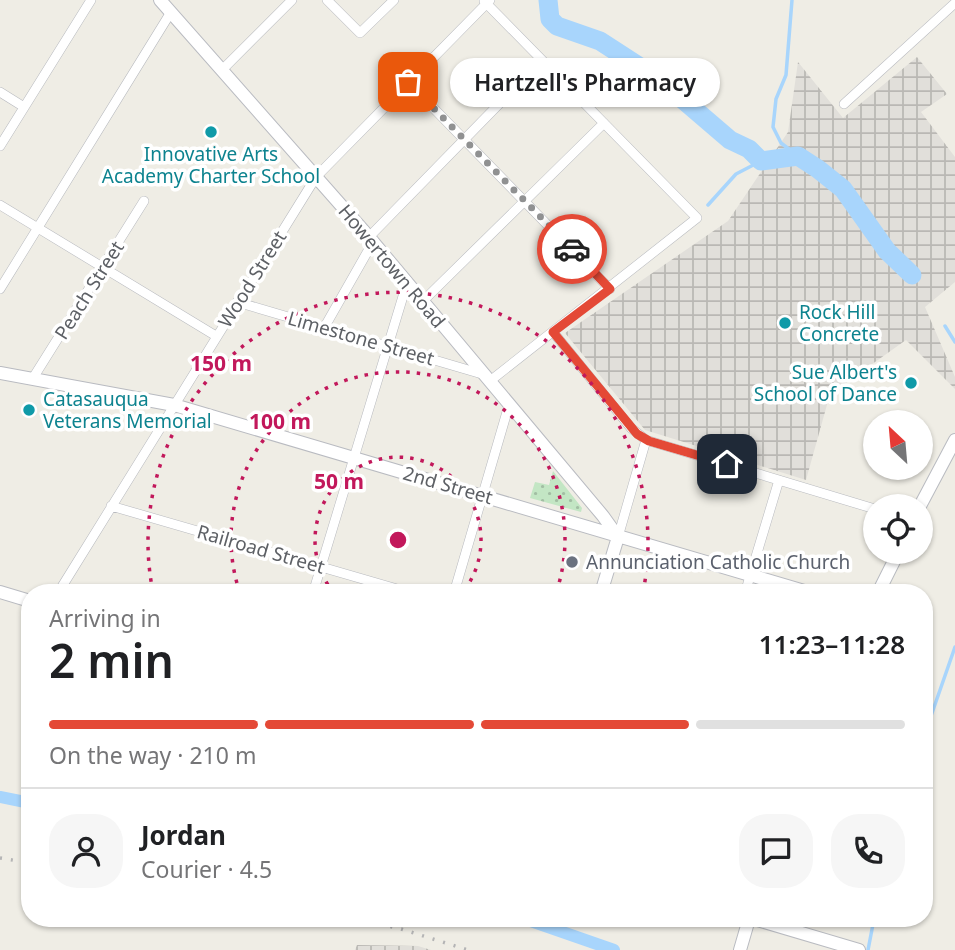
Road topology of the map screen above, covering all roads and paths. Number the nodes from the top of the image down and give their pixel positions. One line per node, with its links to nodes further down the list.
1 (91, 0): 14 (street)
2 (160, 0): 8 (main road, Howertown Road)
3 (292, 0): 10 (street)
4 (327, 0): 5 (street)
5 (394, 0)
6 (487, 1): 9 (street); 11 (street, Wood Street)
7 (955, 4): 13 (street)
8 (171, 12): 10 (main road, Howertown Road); 22 (street)
9 (542, 60): 15 (street); 16 (street)
10 (222, 70): 18 (main road, Howertown Road)
11 (408, 82): 16 (street); 18 (street, Wood Street)
12 (0, 92): 14 (street)
13 (845, 104)
14 (24, 107): 17 (street)
15 (604, 123): 20 (street); 27 (street)
16 (465, 139): 20 (street); 23 (street)
17 (0, 146)
18 (316, 177): 23 (main road, Howertown Road); 29 (street, Wood Street)
19 (144, 201): 24 (street, Peach Street)
20 (525, 201): 27 (street); 28 (street)
21 (0, 205): 22 (street)
22 (38, 227): 24 (street); 26 (street)
23 (371, 239): 25 (main road, Howertown Road); 30 (street)
24 (103, 267): 32 (street); 35 (street, Peach Street)
25 (407, 283): 28 (main road, Howertown Road); 33 (street)
26 (0, 289)
27 (610, 289): 31 (street)
28 (423, 301): 36 (main road, Howertown Road)
29 (237, 302): 30 (street, Limestone Street); 32 (street, Wood Street)
30 (324, 328): 33 (street, Limestone Street)
31 (553, 332): 36 (street); 39 (street)
32 (216, 336): 37 (street, Wood Street)
33 (388, 345): 36 (street, Limestone Street); 41 (street)
34 (0, 373): 35 (main road, 2nd Street)
35 (33, 378): 37 (main road, 2nd Street)
36 (487, 378): 38 (main road, Howertown Road)
37 (174, 404): 41 (main road, 2nd Street); 46 (street, Wood Street)
38 (509, 405): 44 (street); 47 (main road, Howertown Road)
39 (646, 440): 42 (street); 47 (street)
40 (955, 440): 43 (main road)
41 (355, 457): 44 (main road, 2nd Street); 49 (street)
42 (779, 480): 45 (street); 50 (street)
43 (926, 494)
44 (483, 495): 47 (main road, 2nd Street); 54 (street)
45 (863, 505)
46 (111, 506): 49 (street, Railroad Street); 51 (street, Wood Street)
47 (618, 537): 50 (main road, 2nd Street); 55 (main road)
48 (892, 564): 58 (main road)
49 (321, 566): 52 (street); 53 (street, Railroad Street)
50 (750, 575): 56 (street); 57 (main road, 2nd Street)
51 (63, 584)
52 (316, 584)
53 (381, 584)
54 (457, 584)
55 (604, 584)
56 (748, 584)
57 (780, 584)
58 (882, 584)
59 (0, 592): 60 (main road)
60 (21, 598)
61 (747, 927): 63 (main road)
62 (781, 927): 64 (main road)
63 (740, 950)
64 (859, 950)

